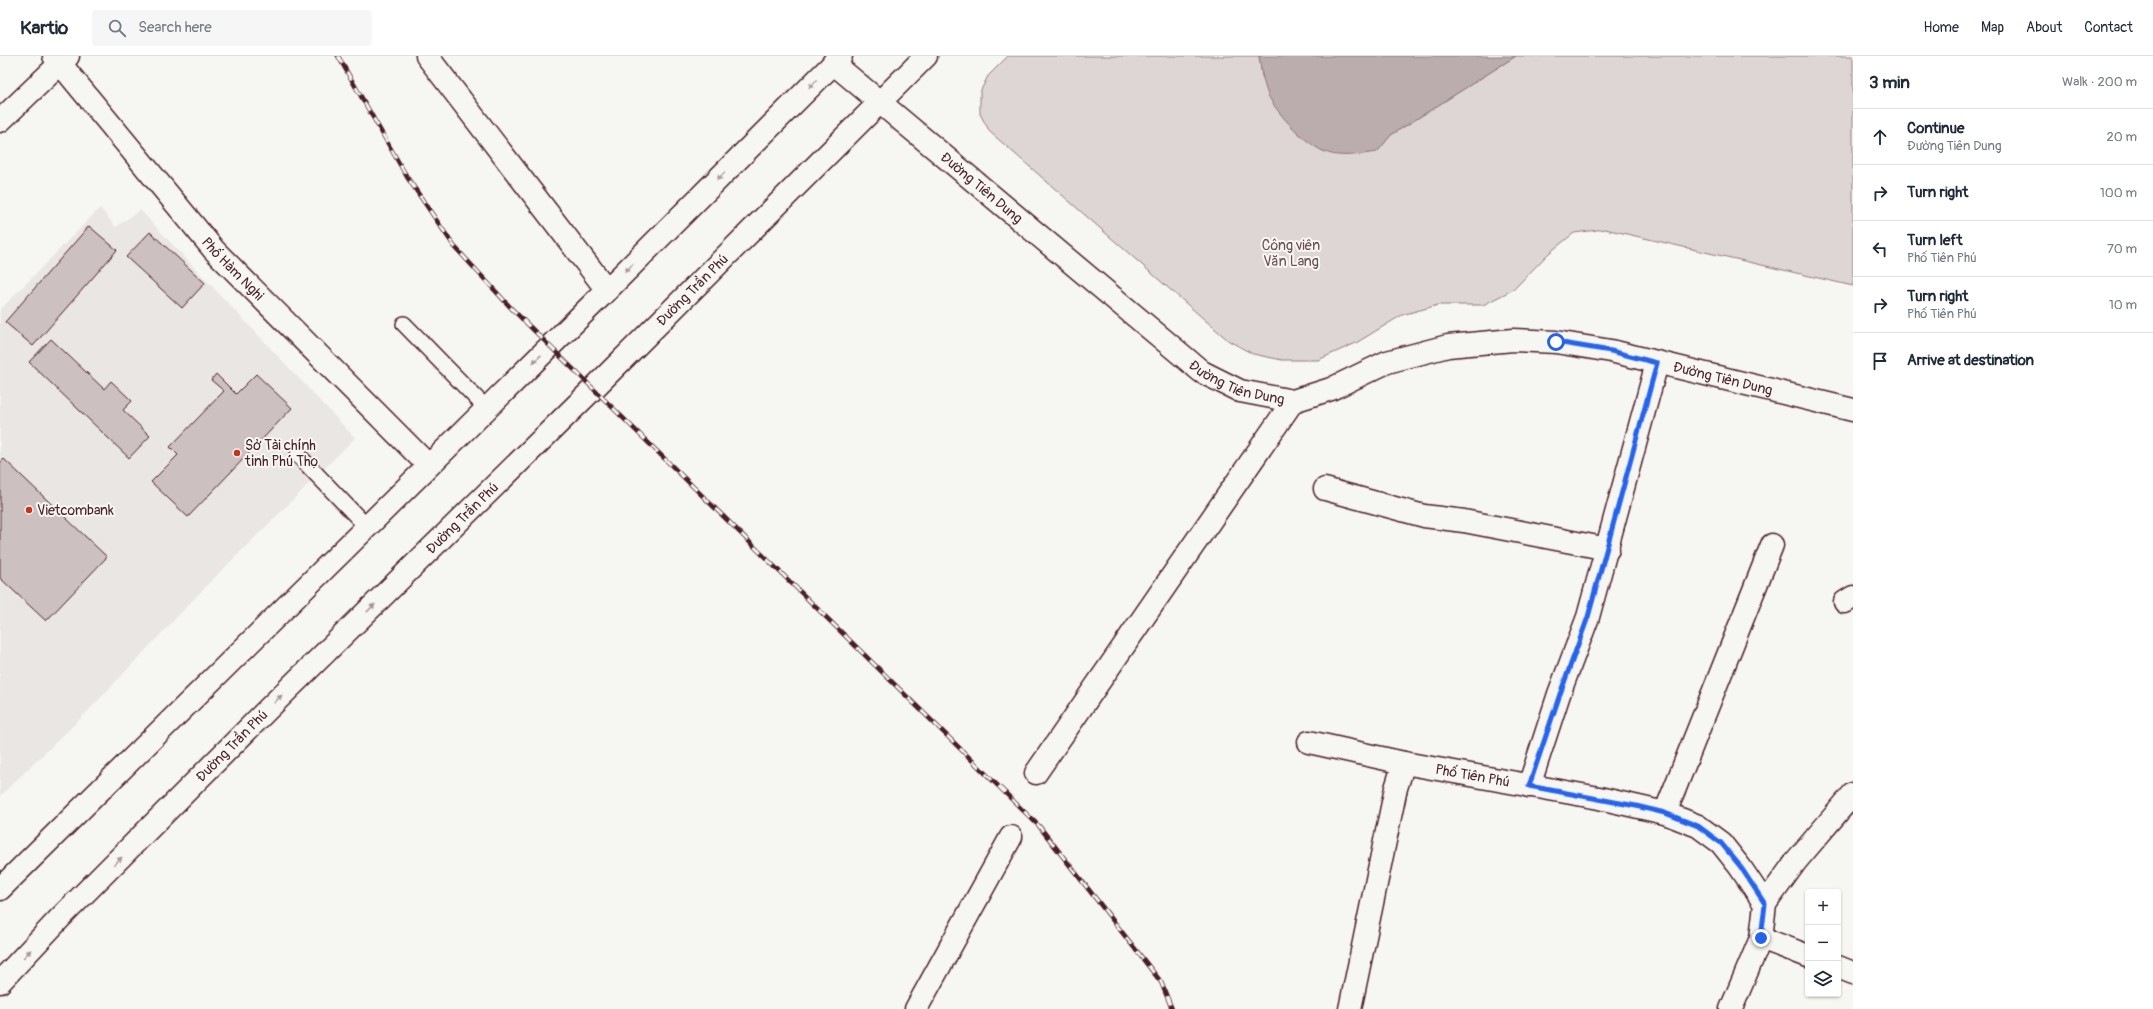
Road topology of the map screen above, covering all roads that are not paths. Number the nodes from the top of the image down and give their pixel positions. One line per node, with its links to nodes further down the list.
1 (427, 56): 7 (street)
2 (926, 56): 5 (street, Đường Trần Phú)
3 (61, 58): 6 (street); 14 (street, Phố Hàm Nghi)
4 (837, 60): 5 (street, Đường Tiên Dung); 7 (street, one-way to 7)
5 (880, 103): 10 (street, Đường Tiên Dung); 32 (street, Đường Trần Phú, one-way to 5)
6 (0, 121)
7 (607, 290): 11 (street, one-way to 11)
8 (404, 324): 11 (lane)
9 (1657, 363): 10 (street, Đường Tiên Dung); 12 (street, Đường Tiên Dung); 18 (street)
10 (1293, 401): 21 (street)
11 (486, 408): 14 (street)
12 (1853, 410)
13 (298, 456): 16 (lane)
14 (428, 465): 16 (street)
15 (1325, 489): 18 (street)
16 (367, 527): 26 (street)
17 (1772, 545): 24 (street)
18 (1608, 549): 22 (street)
19 (1309, 742): 20 (street, Phố Tiên Phú)
20 (1404, 763): 22 (street, Phố Tiên Phú); 34 (street)
21 (1036, 773)
22 (1529, 786): 24 (street, Phố Tiên Phú)
23 (1853, 794): 27 (street)
24 (1665, 813): 27 (street, Phố Tiên Phú)
25 (1011, 837): 33 (street)
26 (0, 890)
27 (1765, 904): 28 (street)
28 (1761, 938): 29 (street); 35 (street)
29 (1805, 955)
30 (1841, 968): 31 (street)
31 (1853, 973)
32 (0, 982)
33 (916, 1009)
34 (1350, 1009)
35 (1731, 1009)

